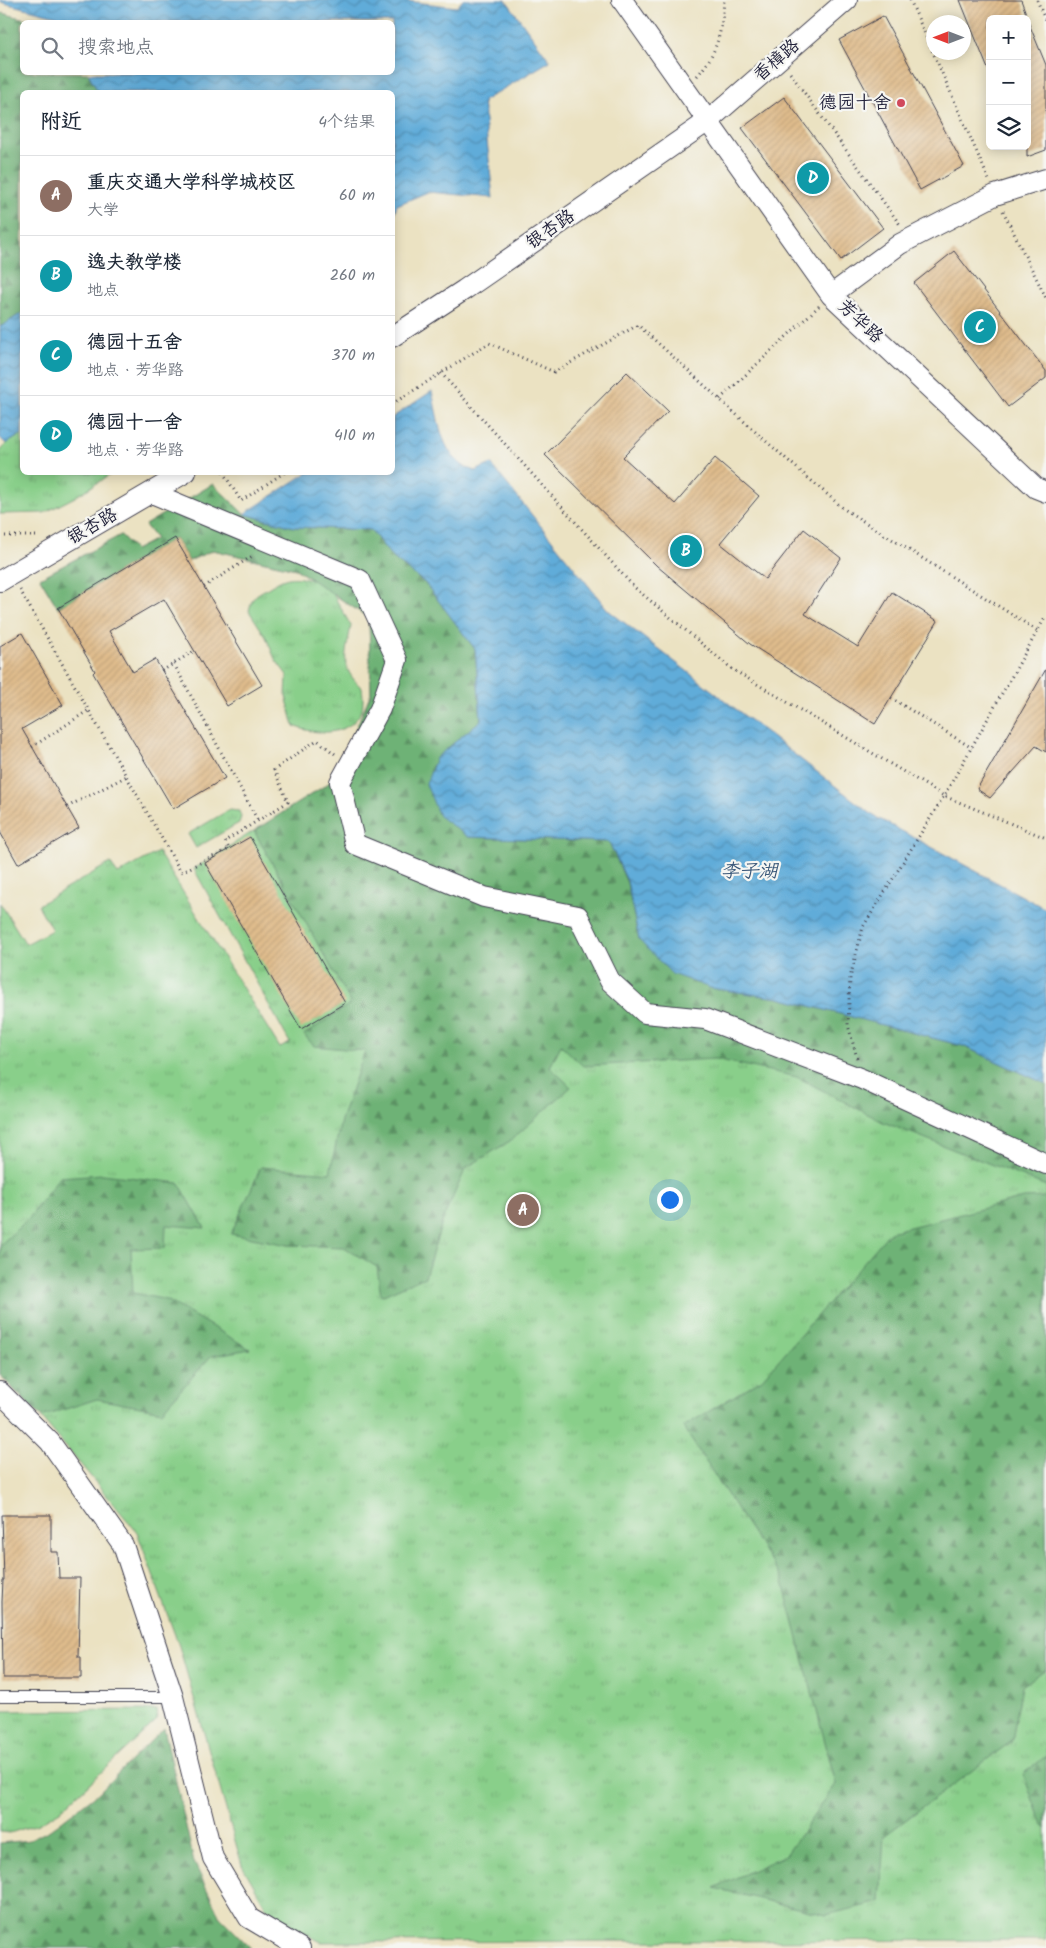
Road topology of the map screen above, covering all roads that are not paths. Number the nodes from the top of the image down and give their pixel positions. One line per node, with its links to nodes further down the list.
1 (622, 0): 3 (street, 芳华路)
2 (846, 0): 3 (street, 香樟路)
3 (708, 121): 5 (street, 芳华路); 6 (street, 银杏路)
4 (1046, 180): 5 (street)
5 (831, 295): 8 (street, 芳华路)
6 (395, 335)
7 (181, 475): 9 (street, 银杏路)
8 (1043, 484)
9 (152, 494): 10 (street, 银杏路); 11 (street)
10 (5, 578)
11 (1046, 1164)
12 (0, 1392): 14 (street)
13 (0, 1697): 14 (lane)
14 (173, 1697): 15 (street)
15 (300, 1948)

